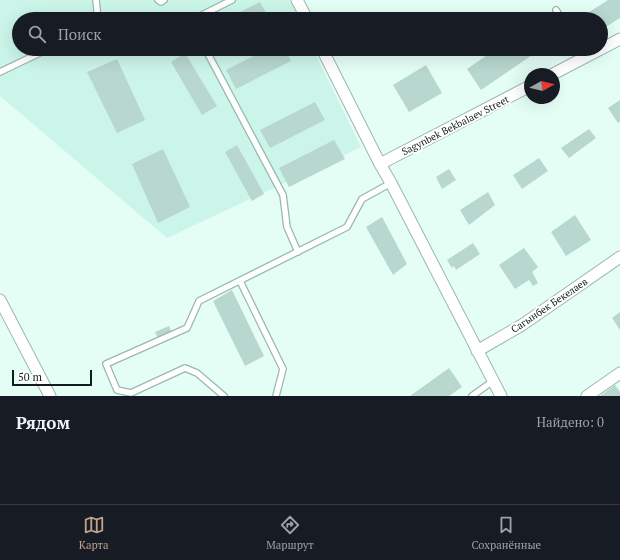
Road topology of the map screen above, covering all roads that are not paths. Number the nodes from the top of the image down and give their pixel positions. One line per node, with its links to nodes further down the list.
1 (96, 0): 6 (lane)
2 (158, 0): 3 (lane)
3 (164, 0)
4 (232, 0): 7 (lane)
5 (297, 0): 8 (street)
6 (97, 12)
7 (208, 12)
8 (303, 12)
9 (620, 40): 10 (street)
10 (608, 45)
11 (33, 56): 16 (lane)
12 (209, 56): 20 (lane)
13 (326, 56): 18 (street)
14 (581, 56): 15 (street)
15 (560, 70)
16 (0, 72)
17 (524, 89): 18 (street, Sagynbek Bekbalaev Street)
18 (380, 164): 19 (street)
19 (391, 183): 20 (lane); 24 (street)
20 (298, 252): 22 (lane)
21 (620, 257): 24 (street, Сагынбек Бекелаев)
22 (240, 281): 28 (lane); 29 (lane)
23 (0, 300): 27 (street)
24 (477, 351): 26 (street)
25 (620, 373): 32 (street)
26 (493, 381): 30 (lane); 31 (street)
27 (50, 396)
28 (224, 396)
29 (276, 396)
30 (472, 396)
31 (501, 396)
32 (587, 396)

